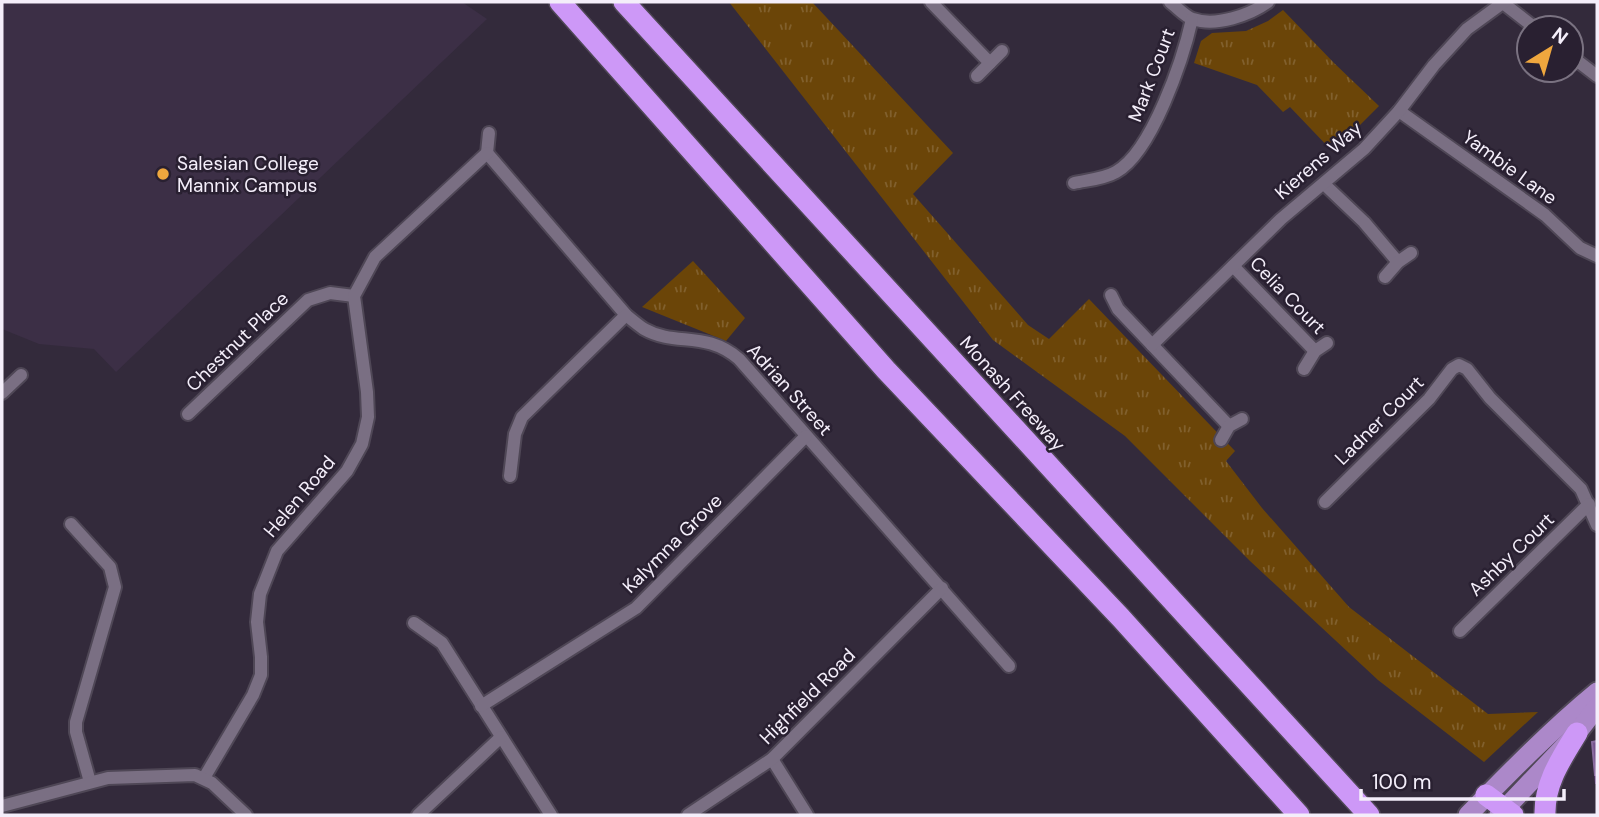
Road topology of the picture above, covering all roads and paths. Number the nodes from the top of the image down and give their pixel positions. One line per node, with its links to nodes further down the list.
1 (559, 2): 61 (highway)
2 (624, 2): 62 (highway, Monash Freeway)
3 (931, 2): 10 (street)
4 (1170, 2): 8 (street)
5 (1268, 2): 8 (street)
6 (1504, 3): 7 (street); 12 (street, Kierens Way)
7 (1518, 14)
8 (1192, 19): 15 (street, Mark Court)
9 (1002, 51): 10 (street)
10 (990, 63): 11 (street)
11 (977, 76)
12 (1399, 111): 16 (street, Kierens Way); 18 (street, Yambie Lane)
13 (489, 134): 14 (street)
14 (487, 153): 23 (street); 24 (street, Adrian Street)
15 (1074, 183)
16 (1324, 184): 19 (street); 20 (street, Kierens Way)
17 (1410, 253): 19 (street)
18 (1597, 257)
19 (1398, 262): 21 (street)
20 (1233, 266): 26 (street, Kierens Way); 27 (street, Celia Court)
21 (1385, 277)
22 (1111, 295): 26 (street)
23 (354, 296): 31 (street, Chestnut Place); 51 (street, Helen Road)
24 (626, 315): 34 (street, Adrian Street); 36 (street)
25 (1327, 343): 27 (street, Celia Court)
26 (1152, 345): 33 (street)
27 (1315, 351): 28 (street, Celia Court)
28 (1304, 369)
29 (21, 375): 30 (street)
30 (2, 393)
31 (188, 414)
32 (1242, 419): 33 (street)
33 (1229, 426): 35 (street)
34 (806, 436): 41 (street, Adrian Street); 46 (street, Kalymna Grove)
35 (1221, 440)
36 (510, 476)
37 (1325, 502): 38 (street, Ladner Court)
38 (1589, 504): 40 (street); 43 (street, Ashby Court)
39 (71, 524): 52 (street)
40 (1597, 525)
41 (942, 588): 44 (street, Adrian Street); 50 (street, Highfield Road)
42 (414, 622): 46 (street)
43 (1460, 631)
44 (1009, 666)
45 (1597, 692): 53 (main road)
46 (481, 706): 49 (street)
47 (1597, 707): 48 (main road)
48 (1577, 733): 55 (main road); 64 (highway)
49 (501, 737): 57 (street); 58 (street)
50 (772, 759): 59 (street, Highfield Road); 60 (street)
51 (205, 778): 52 (street); 56 (street)
52 (90, 782): 54 (street)
53 (1486, 795): 55 (highway); 63 (main road)
54 (2, 806)
55 (1506, 813)
56 (246, 815)
57 (418, 815)
58 (551, 815)
59 (688, 815)
60 (807, 815)
61 (1299, 815)
62 (1369, 815)
63 (1468, 815)
64 (1545, 815)

